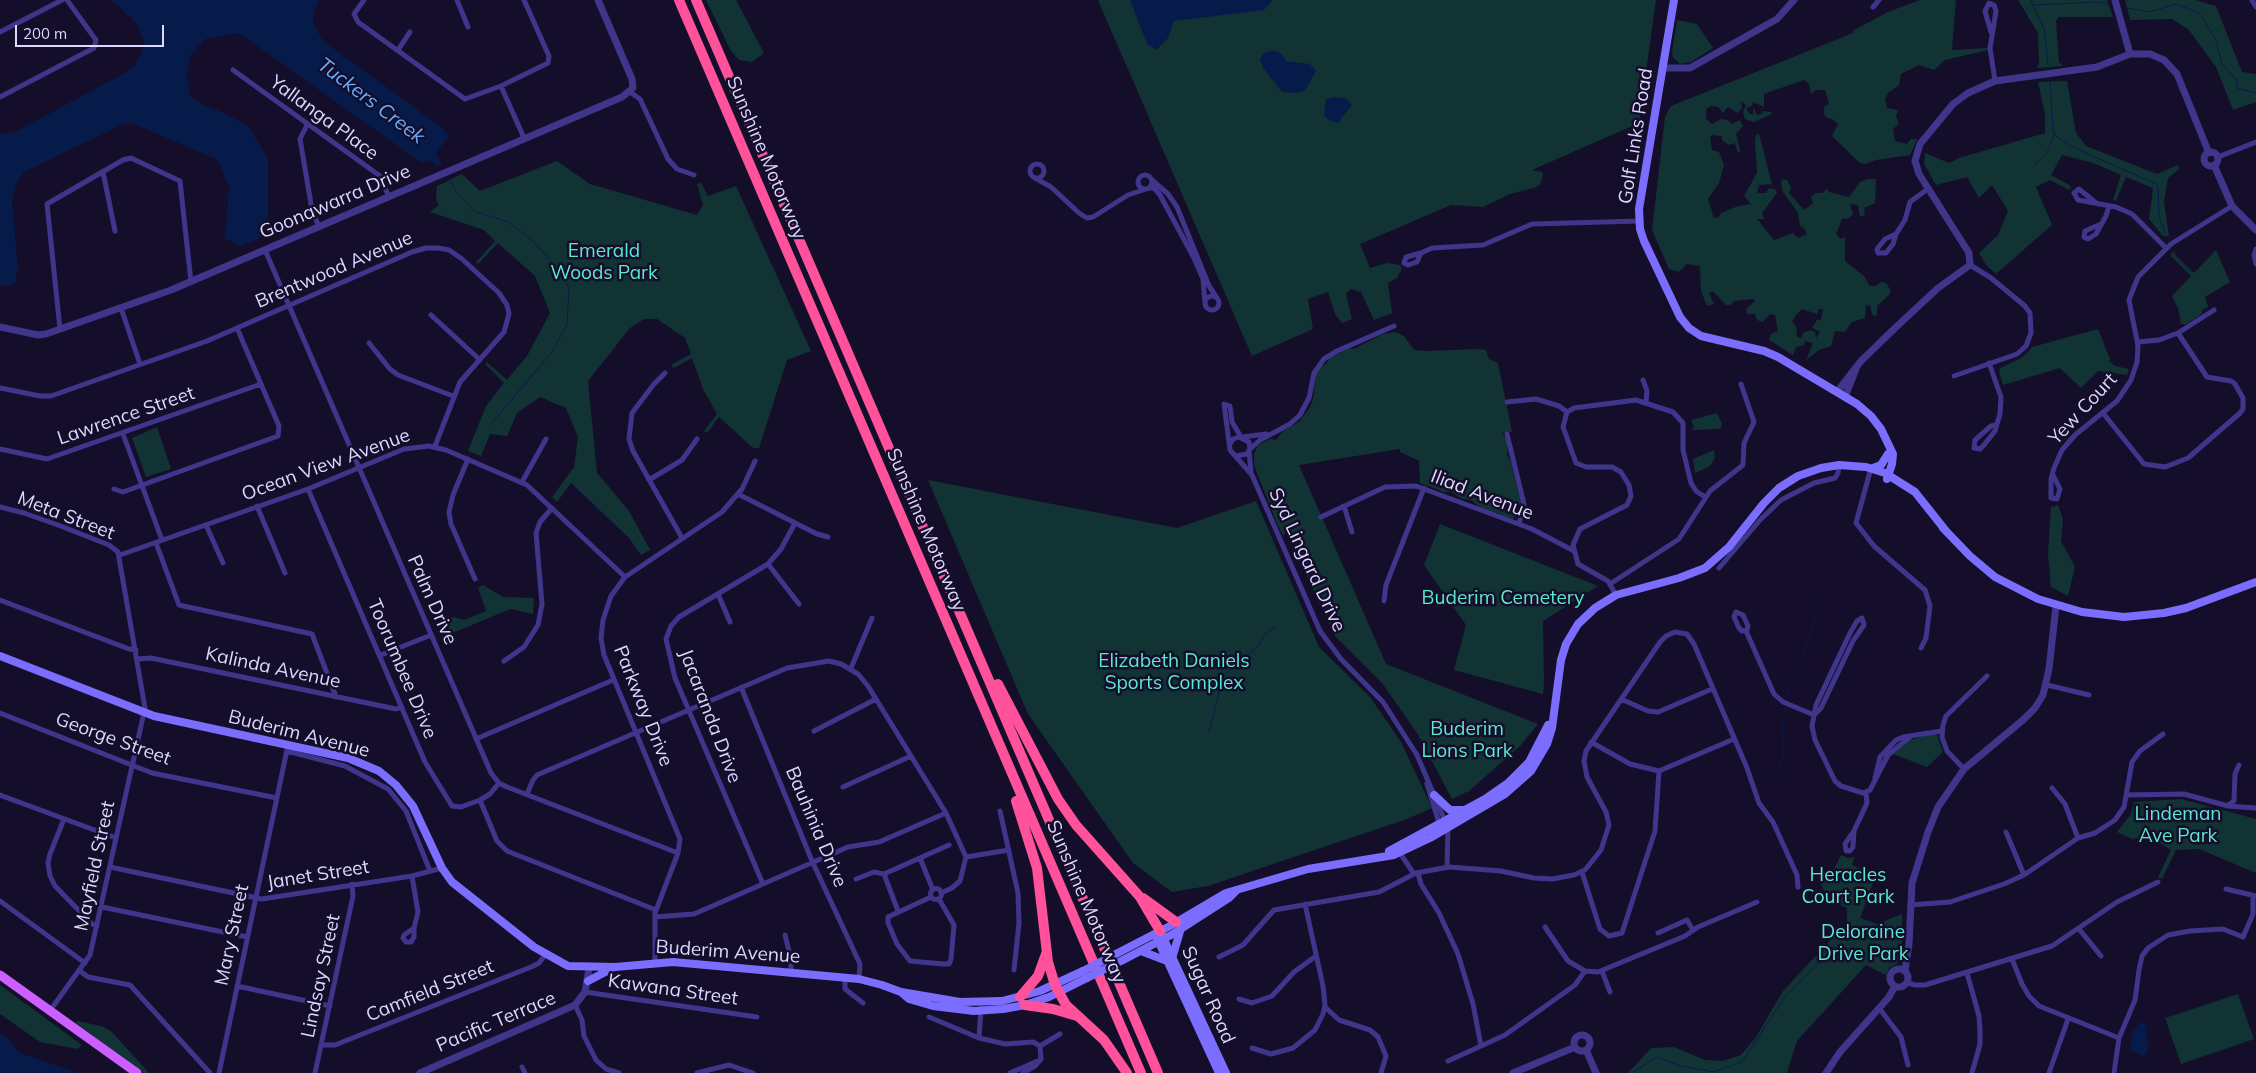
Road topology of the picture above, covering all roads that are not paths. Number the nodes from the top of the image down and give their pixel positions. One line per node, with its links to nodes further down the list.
1 (62, 0): 17 (street)
2 (67, 0): 27 (street)
3 (364, 0): 20 (street)
4 (457, 0): 16 (street)
5 (524, 0): 25 (street)
6 (598, 0): 26 (street)
7 (679, 0): 172 (highway, Sunshine Motorway)
8 (696, 0): 155 (highway, Sunshine Motorway)
9 (1674, 0): 22 (main road, Golf Links Road)
10 (1794, 0): 22 (street)
11 (1879, 0): 14 (street)
12 (2115, 0): 21 (street)
13 (2252, 0): 15 (street)
14 (1873, 7)
15 (2256, 7)
16 (468, 26)
17 (0, 32)
18 (410, 32): 20 (street)
19 (1991, 32): 19 (street); 24 (street)
20 (398, 50): 25 (street)
21 (2130, 54): 24 (street); 31 (street)
22 (1664, 68): 48 (main road, Golf Links Road)
23 (233, 70): 28 (street, Yallanga Place)
24 (1996, 81): 42 (street)
25 (502, 86): 29 (street)
26 (630, 92): 29 (street, Goonawarra Drive); 36 (street)
27 (0, 97)
28 (307, 125): 44 (street, Yallanga Place); 50 (street)
29 (524, 138): 44 (street, Goonawarra Drive)
30 (2256, 142): 32 (street)
31 (2209, 153): 32 (street); 33 (street)
32 (2218, 157): 33 (street)
33 (2214, 165): 47 (street)
34 (1044, 170): 37 (street); 37 (street); 40 (street)
35 (103, 172): 52 (street); 60 (street); 70 (street)
36 (694, 175)
37 (1036, 178): 40 (street)
38 (1152, 180): 39 (street); 41 (street); 61 (street)
39 (1139, 182): 41 (street); 43 (street)
40 (1051, 187): 43 (street)
41 (1148, 188): 43 (street); 62 (street)
42 (1929, 188): 53 (street); 59 (street)
43 (1128, 196)
44 (388, 197): 50 (street, Goonawarra Drive)
45 (2094, 202): 46 (street)
46 (2108, 206): 49 (street); 54 (street)
47 (2232, 206): 51 (street); 54 (street, Yew Court)
48 (1639, 221): 57 (street); 84 (main road, Golf Links Road)
49 (2101, 224)
50 (319, 227): 56 (street, Goonawarra Drive)
51 (2256, 230)
52 (115, 231)
53 (1896, 234)
54 (2166, 248): 72 (street, Yew Court)
55 (2256, 249): 58 (street)
56 (265, 250): 60 (street, Goonawarra Drive); 63 (street, Palm Drive)
57 (1421, 253)
58 (2256, 264)
59 (1970, 265): 75 (street); 77 (street)
60 (191, 282): 64 (street, Goonawarra Drive)
61 (1217, 298): 62 (street); 62 (street)
62 (1205, 303)
63 (289, 305): 69 (street, Brentwood Avenue); 74 (street, Brentwood Avenue); 107 (street, Palm Drive)
64 (121, 308): 70 (street, Goonawarra Drive); 76 (street)
65 (2214, 310): 71 (street)
66 (431, 315): 74 (street)
67 (1394, 326): 93 (street)
68 (0, 328): 70 (street, Goonawarra Drive)
69 (237, 328): 76 (street, Brentwood Avenue); 81 (street)
70 (60, 329)
71 (2178, 333): 72 (street); 90 (street)
72 (2138, 342): 90 (street, Yew Court)
73 (370, 343): 85 (street)
74 (479, 359): 85 (street, Brentwood Avenue)
75 (1989, 363): 79 (street); 91 (street)
76 (140, 364): 83 (street, Brentwood Avenue)
77 (1856, 369): 84 (street); 86 (street)
78 (665, 373): 112 (street)
79 (1954, 376)
80 (1643, 380): 88 (street)
81 (261, 384): 92 (street, Lawrence Street); 115 (street)
82 (1741, 384): 120 (street)
83 (0, 388)
84 (1836, 392): 86 (main road, Golf Links Road)
85 (453, 396): 98 (street, Brentwood Avenue)
86 (1845, 397): 103 (main road, Golf Links Road)
87 (1507, 402): 89 (street)
88 (1646, 402): 89 (street); 120 (street)
89 (1567, 412): 135 (street)
90 (2103, 413): 110 (street, Yew Court)
91 (1996, 425): 91 (street)
92 (122, 434): 100 (street, Lawrence Street); 115 (street)
93 (1269, 434): 95 (street); 101 (street)
94 (1507, 434): 127 (street)
95 (1242, 437): 99 (street); 99 (street); 101 (street)
96 (546, 439): 113 (street)
97 (697, 439): 112 (street)
98 (435, 446): 104 (street, Ocean View Avenue); 107 (street, Ocean View Avenue)
99 (1229, 447): 102 (street)
100 (0, 449)
101 (1249, 450): 102 (street); 109 (street, Syd Lingard Drive)
102 (1235, 456): 109 (street, Syd Lingard Drive)
103 (1891, 457): 108 (main road); 111 (main road); 114 (main road, Golf Links Road)
104 (468, 459): 113 (street, Ocean View Avenue); 142 (street)
105 (755, 461): 119 (street, Parkway Drive)
106 (1839, 467): 108 (main road); 139 (street); 146 (main road)
107 (359, 468): 118 (street, Ocean View Avenue); 154 (street, Palm Drive)
108 (1870, 471): 111 (main road); 156 (street)
109 (1252, 475): 192 (street, Syd Lingard Drive)
110 (2053, 475)
111 (1886, 476): 114 (main road); 129 (main road)
112 (649, 480): 132 (street)
113 (522, 482): 124 (street, Ocean View Avenue)
114 (1906, 485): 129 (main road)
115 (142, 486): 117 (street); 133 (street)
116 (1424, 488): 122 (street, Iliad Avenue); 127 (street, Iliad Avenue); 148 (street)
117 (114, 489)
118 (308, 489): 121 (street, Ocean View Avenue); 159 (street, Toorumbee Drive)
119 (738, 494): 126 (street); 132 (street, Parkway Drive)
120 (1705, 497): 144 (street)
121 (257, 506): 128 (street, Ocean View Avenue); 140 (street)
122 (1344, 506): 125 (street, Iliad Avenue); 130 (street)
123 (0, 507): 136 (street, Meta Street)
124 (552, 508): 141 (street, Ocean View Avenue); 161 (street)
125 (1321, 517)
126 (795, 523): 131 (street); 138 (street, Jacaranda Drive)
127 (1519, 524): 135 (street, Iliad Avenue)
128 (206, 525): 133 (street, Ocean View Avenue); 137 (street)
129 (1946, 531): 150 (main road)
130 (1352, 532)
131 (828, 537)
132 (682, 538): 141 (street, Parkway Drive)
133 (162, 540): 134 (street, Ocean View Avenue)
134 (156, 542): 136 (street, Ocean View Avenue); 169 (street)
135 (1574, 551): 144 (street)
136 (120, 555): 157 (street, Mayfield Street)
137 (223, 562)
138 (768, 564): 145 (street, Jacaranda Drive); 149 (street)
139 (1719, 568)
140 (285, 573)
141 (625, 576): 164 (street, Parkway Drive)
142 (474, 580)
143 (2256, 582): 150 (main road)
144 (1610, 584): 146 (street)
145 (718, 594): 152 (street); 174 (street, Jacaranda Drive)
146 (1616, 596): 178 (main road)
147 (0, 600): 157 (street)
148 (1384, 601)
149 (799, 604)
150 (2056, 606): 165 (street)
151 (872, 618): 162 (street)
152 (730, 622)
153 (1746, 631): 177 (street)
154 (431, 635): 159 (street); 184 (street, Palm Drive)
155 (974, 645): 240 (highway); 334 (highway, Sunshine Motorway)
156 (1921, 648)
157 (136, 650): 160 (street, Mayfield Street)
158 (0, 656): 175 (main road, Buderim Avenue)
159 (381, 656): 173 (street, Toorumbee Drive)
160 (137, 659): 169 (street, Kalinda Avenue); 175 (street, Mayfield Street)
161 (504, 661)
162 (850, 668): 166 (street); 170 (street)
163 (1987, 676): 180 (street)
164 (614, 680): 181 (street, Parkway Drive); 184 (street)
165 (2047, 685): 168 (street); 190 (street)
166 (741, 688): 174 (street); 221 (street, Bauhinia Drive)
167 (1712, 689): 171 (street); 171 (street); 183 (street)
168 (2089, 695)
169 (336, 697): 173 (street, Kalinda Avenue)
170 (876, 699): 179 (street); 187 (street)
171 (1621, 699): 185 (street)
172 (981, 704): 263 (highway); 333 (highway, Sunshine Motorway)
173 (402, 707): 202 (street, Toorumbee Drive)
174 (689, 710): 181 (street); 234 (street, Jacaranda Drive)
175 (143, 712): 186 (main road, Buderim Avenue); 188 (street, Mayfield Street)
176 (0, 713): 188 (street, George Street)
177 (1814, 715): 177 (street); 196 (street)
178 (1552, 716): 203 (main road); 209 (main road)
179 (814, 731)
180 (1942, 731): 190 (street); 196 (street)
181 (636, 733): 197 (street); 216 (street, Parkway Drive)
182 (2163, 734): 200 (street)
183 (1734, 739): 191 (street); 235 (street)
184 (476, 740): 193 (street, Palm Drive)
185 (1591, 742): 191 (street); 226 (street)
186 (287, 748): 201 (street, Mary Street); 224 (main road, Buderim Avenue); 225 (street, Buderim Avenue)
187 (911, 756): 194 (street); 207 (street)
188 (132, 765): 201 (street, George Street); 212 (street, Mayfield Street)
189 (2239, 765): 204 (street)
190 (1964, 770): 247 (street)
191 (1659, 771): 226 (street)
192 (1426, 776): 199 (street, Syd Lingard Drive); 209 (street, Syd Lingard Drive)
193 (499, 783): 197 (street); 202 (street, Toorumbee Drive)
194 (843, 787)
195 (2052, 788): 213 (street)
196 (1864, 793): 210 (street)
197 (527, 794): 216 (street)
198 (0, 795): 208 (street)
199 (1434, 795): 203 (main road); 209 (street, Syd Lingard Drive)
200 (2126, 795): 204 (street); 213 (street)
201 (277, 798): 241 (street, Mary Street)
202 (480, 800): 249 (street)
203 (1472, 806): 209 (main road)
204 (2228, 806): 205 (street)
205 (2256, 808)
206 (1000, 811): 215 (street)
207 (946, 813): 218 (street); 221 (street)
208 (64, 818): 212 (street); 253 (street)
209 (1444, 828): 217 (main road); 220 (main road); 223 (street)
210 (1854, 831)
211 (2006, 832): 229 (street)
212 (116, 838): 222 (street, Mayfield Street)
213 (2078, 838): 229 (street)
214 (949, 845): 219 (street)
215 (1009, 850): 218 (street); 274 (street)
216 (678, 853): 249 (street, Parkway Drive)
217 (1400, 853): 220 (main road); 228 (street)
218 (966, 857): 238 (street)
219 (920, 858): 227 (street); 237 (street)
220 (1378, 858): 252 (main road)
221 (812, 861): 234 (street); 283 (street, Bauhinia Drive)
222 (110, 867): 241 (street, Janet Street); 248 (street, Mayfield Street)
223 (1447, 867): 226 (street); 228 (street)
224 (442, 868): 225 (street, Janet Street); 264 (main road, Buderim Avenue)
225 (430, 871): 230 (street, Janet Street)
226 (1582, 872)
227 (884, 874): 231 (street); 250 (street)
228 (1416, 874): 246 (street); 312 (street)
229 (2024, 875): 247 (street)
230 (412, 876): 233 (street, Janet Street); 255 (street)
231 (856, 880)
232 (2158, 882): 256 (street)
233 (352, 884): 241 (street, Janet Street); 298 (street, Lindsay Street)
234 (763, 884): 251 (street)
235 (1798, 887)
236 (2226, 889): 239 (street)
237 (933, 890): 238 (street); 242 (street)
238 (941, 893): 243 (street)
239 (2255, 896): 309 (street)
240 (1140, 897): 252 (highway); 260 (highway)
241 (255, 898): 261 (street, Mary Street)
242 (931, 898): 243 (street); 250 (street)
243 (939, 899): 250 (street)
244 (0, 901): 271 (street)
245 (1757, 902): 257 (street)
246 (1305, 904): 265 (street); 267 (street)
247 (1910, 905): 278 (street)
248 (102, 907): 253 (street, Mayfield Street); 261 (street)
249 (656, 910): 251 (street, Parkway Drive)
250 (898, 912)
251 (655, 917): 270 (street, Parkway Drive)
252 (1179, 925): 260 (main road); 268 (main road)
253 (98, 926): 271 (street, Mayfield Street)
254 (1545, 927): 276 (street)
255 (414, 928)
256 (2078, 928): 266 (street); 269 (street)
257 (1693, 930): 258 (street); 277 (street)
258 (1658, 932)
259 (785, 935): 279 (street)
260 (1160, 936): 262 (main road); 268 (main road, Sugar Road); 289 (main road, bridge)
261 (247, 937): 287 (street, Mary Street)
262 (1141, 951): 268 (main road); 289 (main road, bridge)
263 (1047, 952): 289 (highway); 294 (highway)
264 (545, 955): 273 (main road, Buderim Avenue); 310 (street, Camfield Street)
265 (1316, 956): 293 (street); 299 (street)
266 (2101, 956)
267 (1219, 957)
268 (1170, 958): 335 (main road, Sugar Road); 336 (main road, Sugar Road)
269 (2012, 959): 280 (street); 306 (street)
270 (655, 962): 272 (main road, Buderim Avenue); 279 (main road, Buderim Avenue)
271 (85, 964): 275 (street, Mayfield Street)
272 (615, 967): 273 (main road, Buderim Avenue); 285 (main road)
273 (589, 968): 285 (street, Pacific Terrace)
274 (1014, 970)
275 (80, 971): 302 (street, Mayfield Street); 322 (street)
276 (1585, 971): 277 (street); 312 (street)
277 (1602, 971): 292 (street)
278 (1905, 971): 286 (street); 288 (street)
279 (791, 972): 282 (main road, Buderim Avenue)
280 (1967, 973): 286 (street); 341 (street)
281 (0, 975): 302 (main road)
282 (845, 978): 283 (main road, Buderim Avenue); 295 (street)
283 (859, 979): 291 (main road, Buderim Avenue)
284 (0, 980): 302 (main road)
285 (588, 980): 290 (street, Pacific Terrace)
286 (1908, 983): 288 (street)
287 (237, 986): 298 (street); 323 (street, Mary Street)
288 (1895, 986): 300 (street)
289 (1056, 988): 294 (main road); 303 (highway)
290 (585, 992): 297 (street, Pacific Terrace); 304 (street, Kawana Street)
291 (901, 992): 296 (main road); 301 (main road)
292 (1610, 992)
293 (1239, 999)
294 (1022, 1001): 296 (main road); 301 (main road); 303 (highway)
295 (864, 1003)
296 (981, 1003): 301 (street)
297 (575, 1005): 325 (street, Pacific Terrace); 327 (street)
298 (330, 1006): 310 (street, Lindsay Street)
299 (1325, 1007): 314 (street); 337 (street)
300 (1879, 1008): 318 (street); 340 (street)
301 (981, 1011): 308 (street)
302 (49, 1012): 320 (main road); 321 (main road)
303 (1078, 1016): 332 (highway)
304 (758, 1017)
305 (929, 1017): 308 (street)
306 (2068, 1019): 309 (street); 342 (street)
307 (1060, 1034): 311 (street)
308 (979, 1038): 311 (street)
309 (2119, 1038): 343 (street)
310 (322, 1045): 324 (street, Lindsay Street)
311 (1040, 1046): 316 (street)
312 (1481, 1046): 317 (street)
313 (1574, 1047): 315 (street); 315 (street); 338 (street)
314 (1252, 1048)
315 (1586, 1050): 339 (street)
316 (1041, 1060): 330 (street); 331 (street)
317 (1448, 1061)
318 (1908, 1065)
319 (522, 1067): 326 (street)
320 (131, 1073)
321 (137, 1073)
322 (210, 1073)
323 (219, 1073)
324 (316, 1073)
325 (420, 1073)
326 (524, 1073)
327 (619, 1073)
328 (697, 1073): 329 (street)
329 (753, 1073)
330 (1010, 1073)
331 (1023, 1073)
332 (1127, 1073)
333 (1141, 1073)
334 (1158, 1073)
335 (1219, 1073)
336 (1226, 1073)
337 (1381, 1073)
338 (1513, 1073)
339 (1596, 1073)
340 (1826, 1073)
341 (1972, 1073)
342 (2049, 1073)
343 (2114, 1073)

